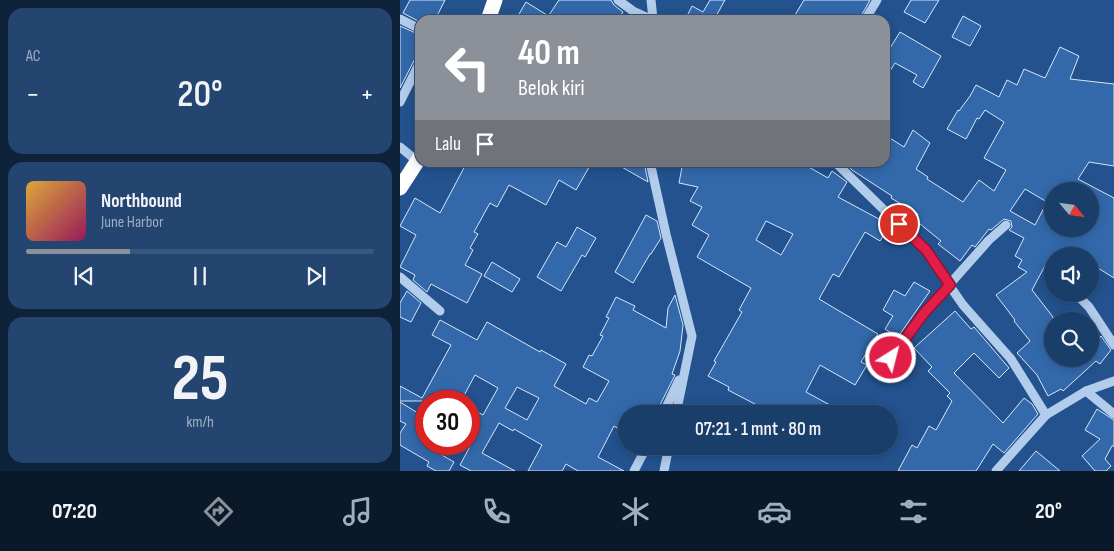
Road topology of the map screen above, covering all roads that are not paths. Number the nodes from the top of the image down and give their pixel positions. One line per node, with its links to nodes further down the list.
1 (495, 0): 5 (highway)
2 (618, 0): 6 (street)
3 (651, 0): 7 (street)
4 (877, 0): 8 (street)
5 (490, 15)
6 (632, 15)
7 (652, 15)
8 (868, 15)
9 (400, 19): 10 (street)
10 (415, 26)
11 (415, 72): 12 (street)
12 (400, 102)
13 (400, 147): 14 (street)
14 (415, 156)
15 (415, 165): 18 (highway)
16 (651, 167): 26 (street)
17 (840, 167): 21 (street)
18 (400, 188)
19 (1006, 225): 21 (street)
20 (400, 277): 23 (street)
21 (950, 285): 25 (street); 32 (street)
22 (1084, 302): 24 (street)
23 (440, 311)
24 (1114, 345)
25 (891, 358)
26 (685, 369): 29 (street); 30 (street)
27 (1114, 381): 28 (street)
28 (1086, 392): 31 (street); 32 (street)
29 (667, 405)
30 (678, 405)
31 (1114, 414)
32 (1046, 415): 37 (street)
33 (642, 455): 35 (street)
34 (667, 455): 36 (street)
35 (634, 471)
36 (664, 471)
37 (996, 471)

